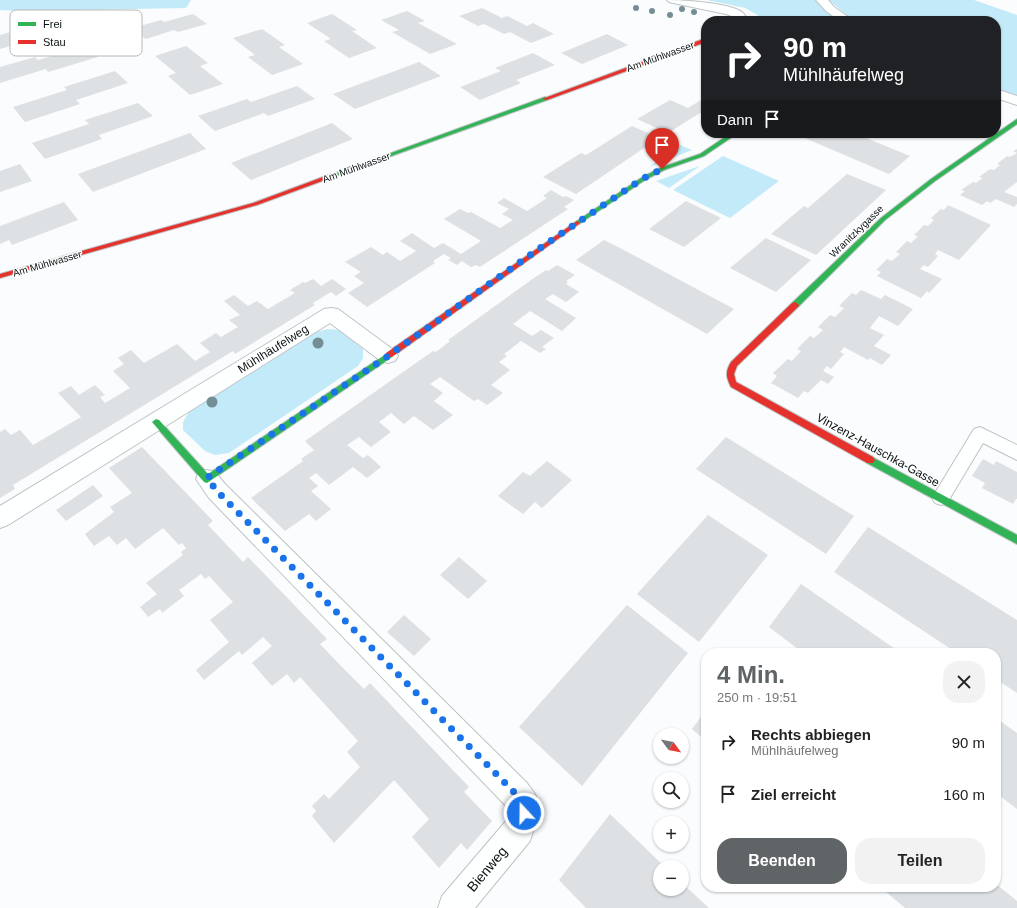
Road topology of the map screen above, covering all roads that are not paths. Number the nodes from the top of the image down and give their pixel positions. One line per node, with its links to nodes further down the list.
1 (673, 0): 3 (street)
2 (822, 0): 4 (street)
3 (734, 16)
4 (840, 16)
5 (701, 42): 12 (street, Am Mühlwasser)
6 (1001, 95): 7 (street)
7 (1017, 101)
8 (1017, 121): 9 (street, Wranitzkygasse)
9 (1001, 132)
10 (728, 138): 13 (street)
11 (993, 138): 14 (street, Wranitzkygasse)
12 (0, 276)
13 (388, 356): 15 (street, Mühlhäufelweg); 17 (street)
14 (729, 378): 18 (street, Vinzenz-Hauschka-Gasse)
15 (156, 422): 17 (street); 19 (street, Mühlhäufelweg)
16 (1017, 453): 18 (lane)
17 (207, 478): 21 (street, Bienweg)
18 (940, 498): 20 (street, Vinzenz-Hauschka-Gasse)
19 (0, 518)
20 (1017, 540)
21 (454, 908)

